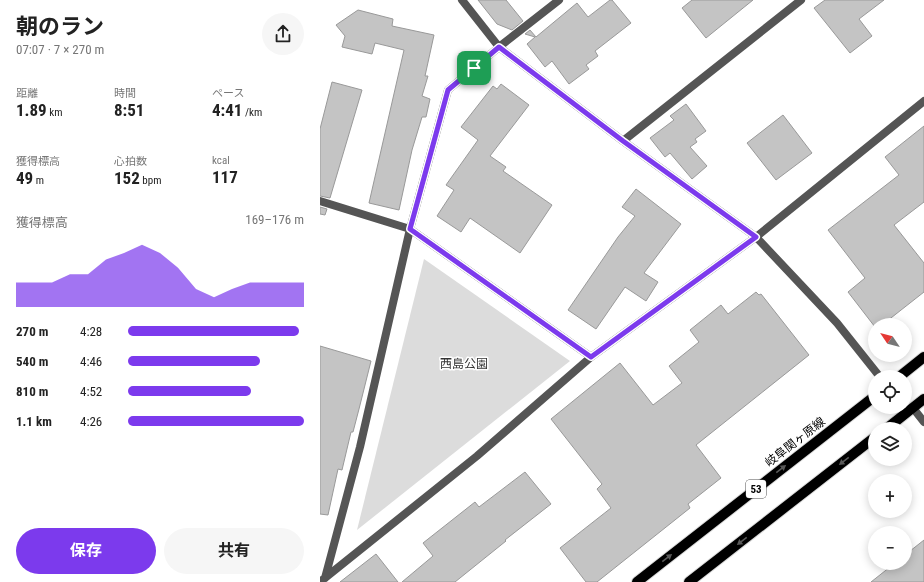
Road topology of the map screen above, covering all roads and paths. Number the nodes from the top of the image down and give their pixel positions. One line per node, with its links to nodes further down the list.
1 (462, 0): 4 (street)
2 (559, 0): 4 (street)
3 (801, 0): 6 (street)
4 (499, 47): 6 (street); 8 (street)
5 (924, 101): 9 (street)
6 (623, 141): 9 (street)
7 (320, 201): 8 (street)
8 (410, 229): 10 (street); 20 (street)
9 (756, 237): 10 (street); 12 (street)
10 (591, 357): 20 (street)
11 (924, 357): 13 (main road)
12 (874, 370)
13 (908, 370)
14 (924, 399): 16 (main road)
15 (868, 401): 21 (main road, 岐阜関ヶ原線 / 53, one-way to 15)
16 (913, 408): 17 (main road); 18 (street)
17 (895, 422)
18 (924, 422)
19 (868, 442): 22 (main road, one-way to 22)
20 (323, 580)
21 (636, 582)
22 (689, 582)

